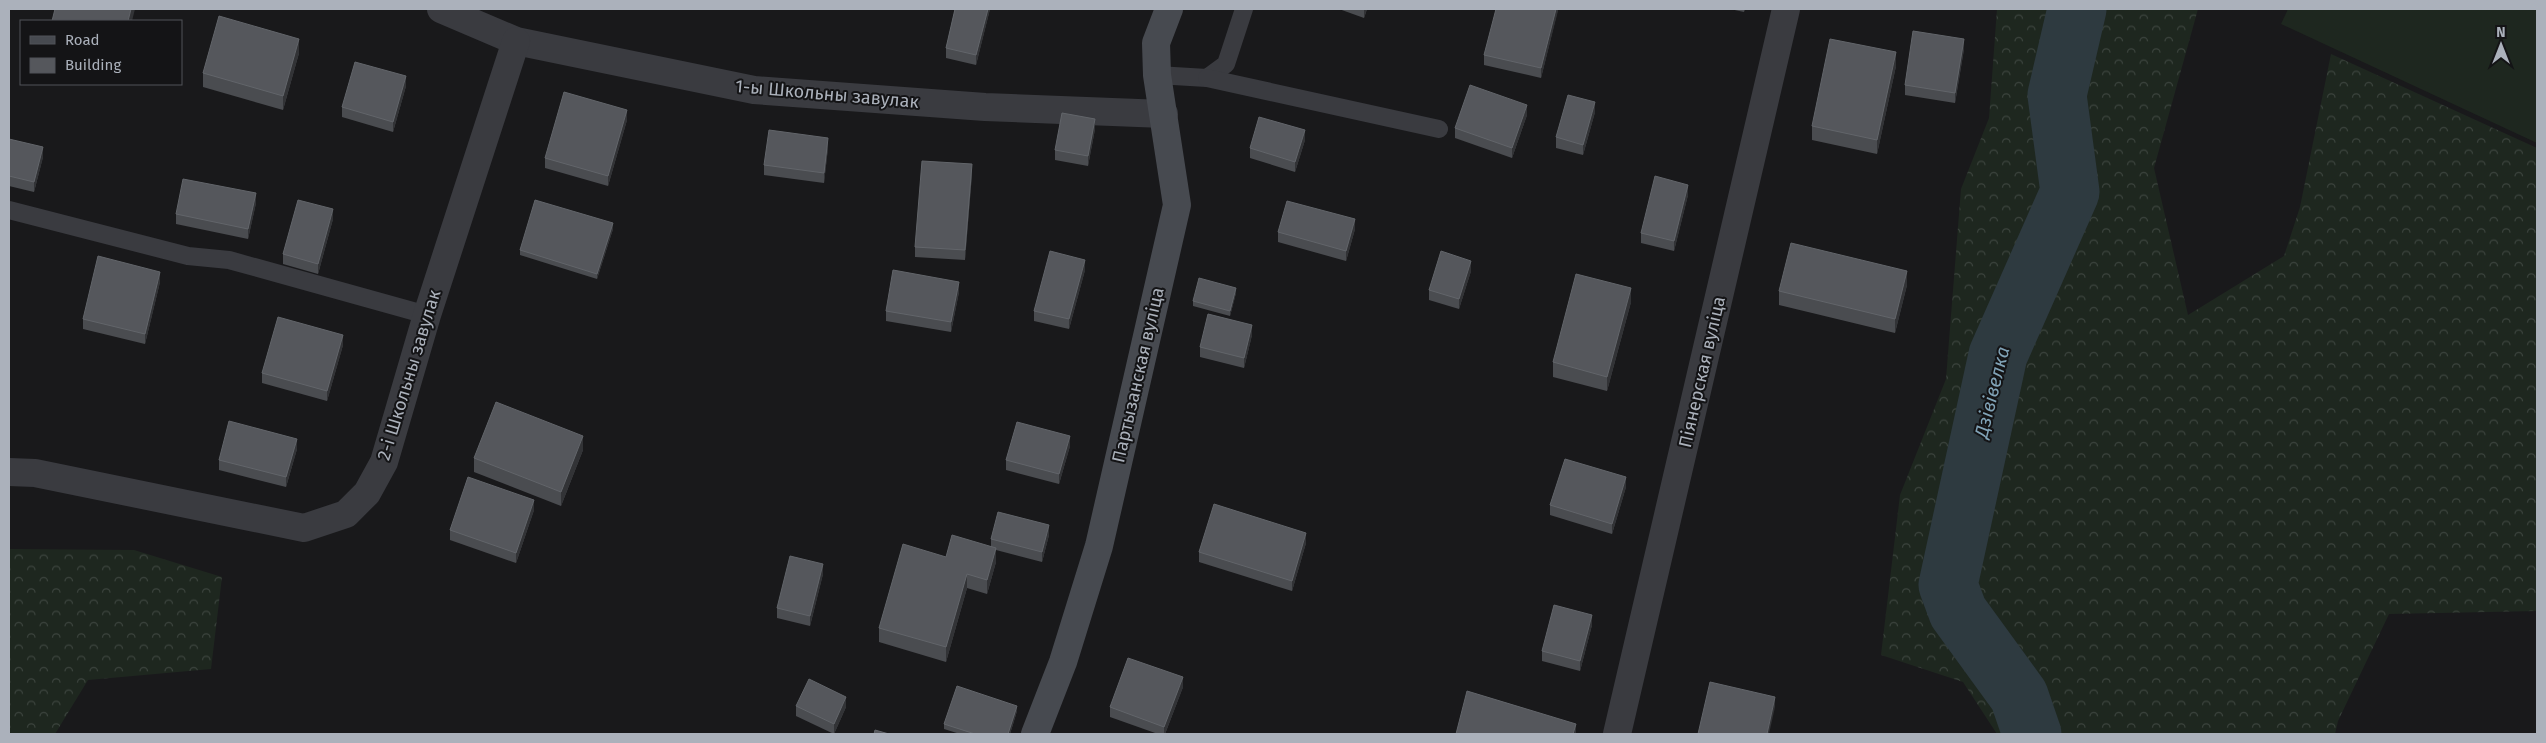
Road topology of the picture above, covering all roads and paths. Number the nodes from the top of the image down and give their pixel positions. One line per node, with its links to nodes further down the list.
1 (441, 9): 5 (street, 1-ы Школьны завулак)
2 (1169, 9): 6 (street, Партызанская вуліца)
3 (1244, 9): 7 (lane)
4 (1786, 9): 14 (street, Піянерская вуліца)
5 (516, 41): 8 (street, 1-ы Школьны завулак); 11 (street, 2-і Школьны завулак)
6 (1157, 75): 7 (lane); 8 (street, Партызанская вуліца)
7 (1207, 78): 9 (lane)
8 (1164, 114): 13 (street, Партызанская вуліца)
9 (1440, 129)
10 (9, 210): 11 (lane)
11 (427, 315): 12 (street, 2-і Школьны завулак)
12 (9, 472)
13 (1035, 734)
14 (1617, 734)

